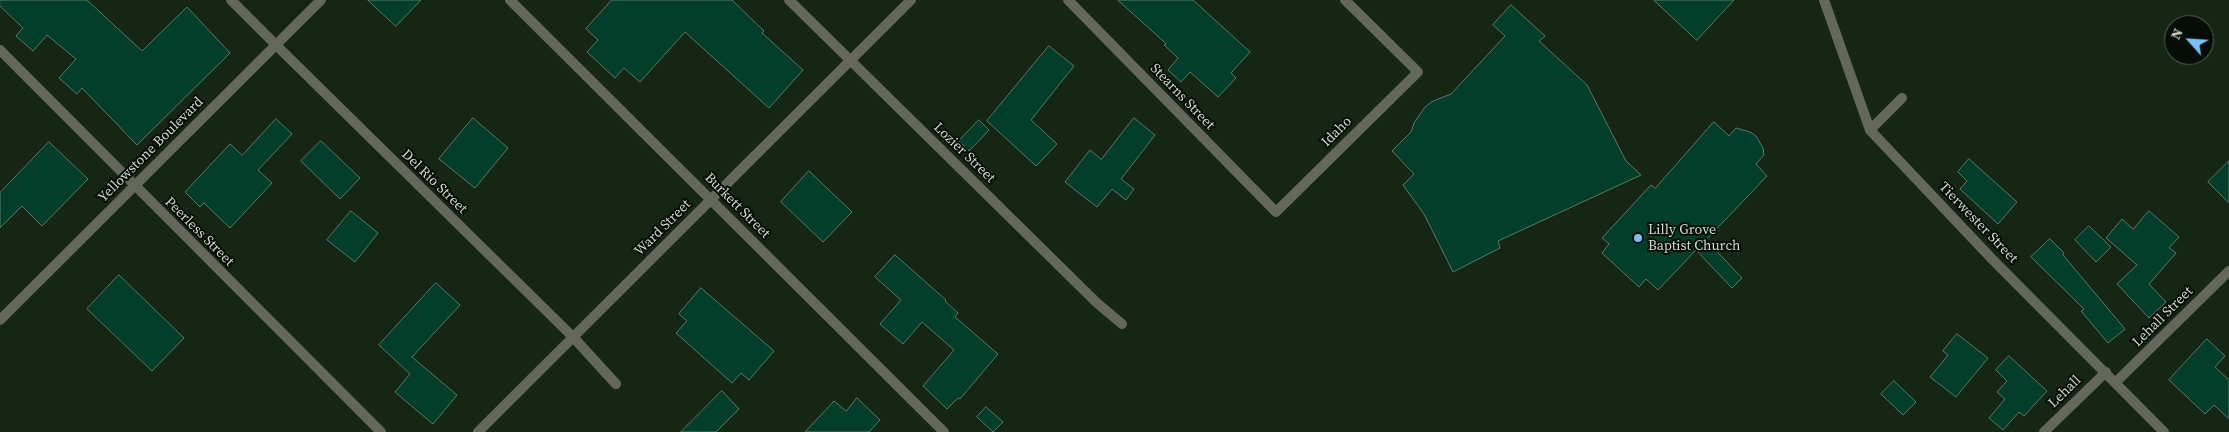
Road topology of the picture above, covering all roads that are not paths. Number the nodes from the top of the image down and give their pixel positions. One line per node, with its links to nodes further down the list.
1 (232, 0): 9 (street, Del Rio Street)
2 (321, 0): 9 (street, Yellowstone Boulevard)
3 (510, 0): 15 (street, Burkett Street)
4 (789, 0): 11 (street, Lozier Street)
5 (911, 0): 11 (street, Ward Street)
6 (1068, 0): 16 (street, Stearns Street)
7 (1345, 0): 16 (street, Idaho)
8 (1824, 0): 13 (street, Tierwester Street)
9 (276, 45): 14 (street, Yellowstone Boulevard); 20 (street, Del Rio Street)
10 (0, 50): 14 (street, Peerless Street)
11 (850, 61): 15 (street, Ward Street); 19 (street, Lozier Street)
12 (1902, 98): 13 (street)
13 (1870, 130): 21 (street, Tierwester Street)
14 (134, 186): 18 (street, Yellowstone Boulevard); 24 (street, Peerless Street)
15 (711, 200): 20 (street, Ward Street); 26 (street, Burkett Street)
16 (1276, 212)
17 (2229, 271): 22 (street, Lehall Street)
18 (0, 320)
19 (1122, 324)
20 (573, 337): 23 (street, Del Rio Street); 25 (street, Ward Street)
21 (2106, 372): 22 (street, Tierwester Street); 27 (street, Lehall)
22 (2116, 382): 28 (street, Tierwester Street)
23 (616, 384)
24 (380, 432)
25 (478, 432)
26 (944, 432)
27 (2044, 432)
28 (2164, 432)

